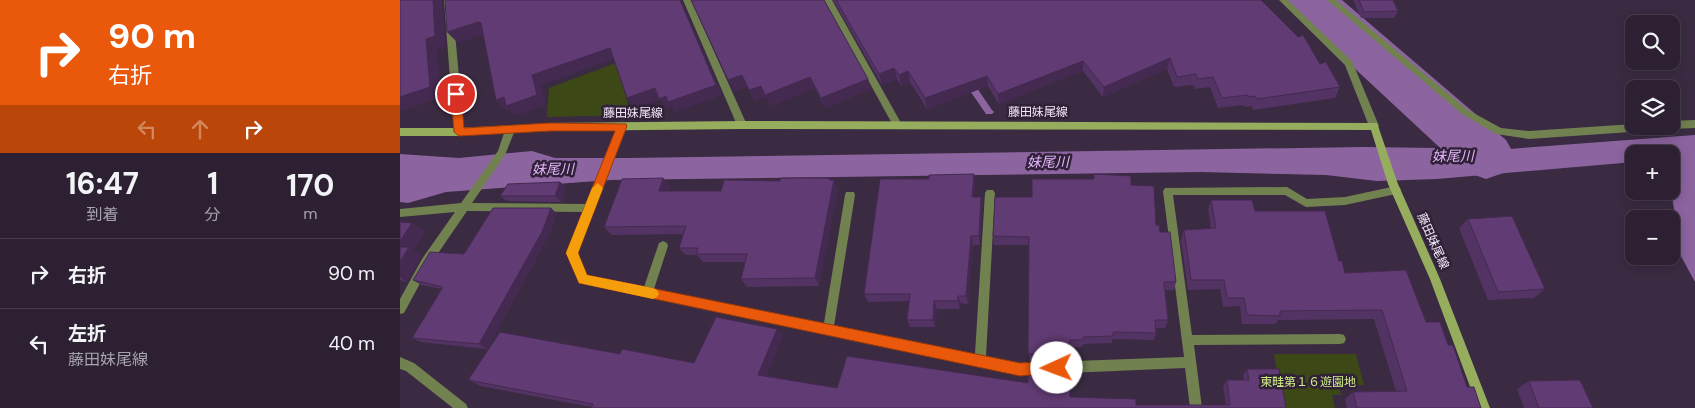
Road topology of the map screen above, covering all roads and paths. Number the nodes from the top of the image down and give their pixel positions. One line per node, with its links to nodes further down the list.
1 (448, 0): 15 (street)
2 (686, 0): 9 (street)
3 (828, 0): 10 (street)
4 (1283, 0): 11 (street)
5 (1331, 0): 12 (street)
6 (1695, 124): 7 (street)
7 (1680, 125)
8 (622, 126): 9 (main road, 藤田妹尾線); 13 (main road, 藤田妹尾線); 20 (street)
9 (742, 126): 10 (main road, 藤田妹尾線)
10 (898, 126): 11 (main road, 藤田妹尾線)
11 (1374, 126): 16 (main road, 藤田妹尾線)
12 (1625, 128)
13 (510, 130): 15 (main road, 藤田妹尾線); 19 (street)
14 (400, 132): 15 (main road, 藤田妹尾線)
15 (459, 132)
16 (1395, 187): 27 (street); 33 (main road, 藤田妹尾線)
17 (990, 193): 28 (street)
18 (850, 195): 25 (street)
19 (467, 205): 20 (street); 21 (street); 24 (street)
20 (590, 208): 23 (street)
21 (400, 213)
22 (663, 246): 23 (street)
23 (648, 292): 25 (street)
24 (400, 310)
25 (828, 330): 28 (street)
26 (1340, 339): 27 (street)
27 (1186, 340): 29 (street)
28 (980, 360): 29 (street)
29 (1189, 362): 32 (street)
30 (400, 363): 31 (street)
31 (462, 408)
32 (1196, 408)
33 (1484, 408)

